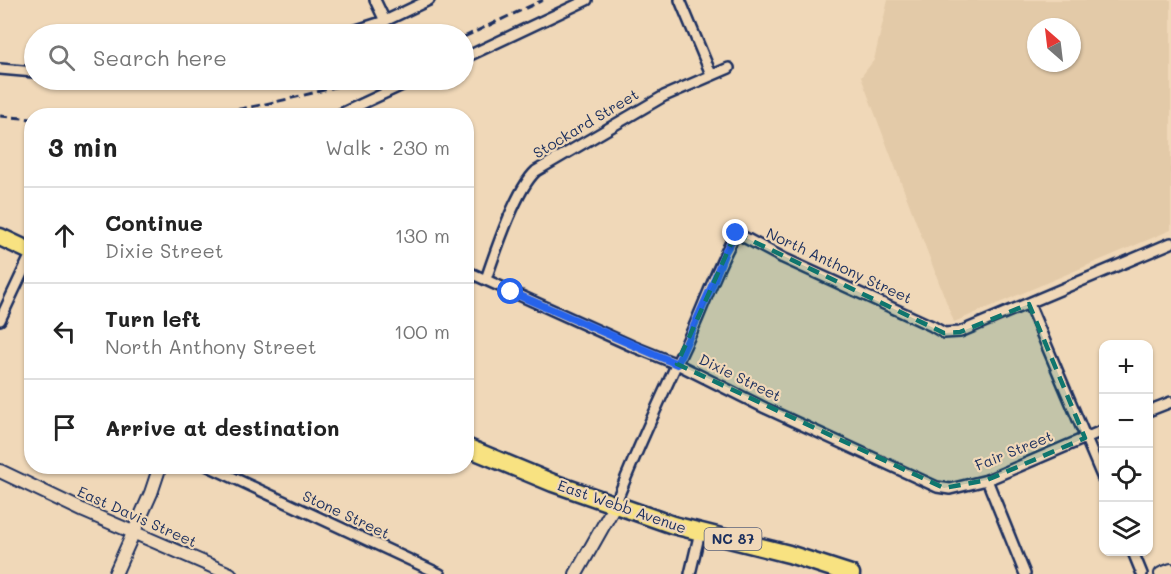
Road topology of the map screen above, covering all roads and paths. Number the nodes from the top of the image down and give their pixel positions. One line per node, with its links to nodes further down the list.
1 (375, 0): 5 (street)
2 (429, 0): 5 (street)
3 (587, 0): 7 (street)
4 (680, 0): 11 (street)
5 (385, 21): 6 (street)
6 (376, 24)
7 (474, 53)
8 (729, 68): 11 (street, Stockard Street)
9 (0, 69): 10 (street)
10 (24, 71)
11 (711, 74): 19 (street, Stockard Street)
12 (392, 90): 13 (street)
13 (353, 108)
14 (0, 237): 16 (highway)
15 (1171, 243): 20 (street, North Anthony Street)
16 (24, 248)
17 (24, 269): 21 (street)
18 (474, 274): 19 (street, Dixie Street)
19 (486, 279): 22 (street, Dixie Street)
20 (1029, 304): 22 (street, North Anthony Street); 26 (street)
21 (0, 320)
22 (677, 364): 28 (street, Dixie Street); 34 (street, North Anthony Street)
23 (1171, 402): 24 (street)
24 (1153, 409)
25 (1099, 432): 26 (street, Fair Street)
26 (1085, 438): 29 (street); 33 (street, Fair Street)
27 (474, 450): 34 (highway, East Webb Avenue / NC 87)
28 (868, 455): 33 (street, Fair Street)
29 (1099, 470)
30 (0, 471): 35 (street, East Davis Street)
31 (157, 474): 35 (street)
32 (225, 474): 42 (street, Stone Street)
33 (987, 480): 46 (street)
34 (615, 505): 36 (highway, East Webb Avenue / NC 87); 43 (street)
35 (135, 531): 40 (street); 41 (street, East Davis Street)
36 (700, 532): 38 (highway, East Webb Avenue / NC 87); 44 (street)
37 (1135, 556): 47 (street)
38 (828, 569): 45 (highway, East Webb Avenue / NC 87)
39 (1171, 570): 48 (street)
40 (115, 574)
41 (230, 574)
42 (440, 574)
43 (576, 574)
44 (690, 574)
45 (851, 574)
46 (1025, 574)
47 (1142, 574)
48 (1161, 574)

